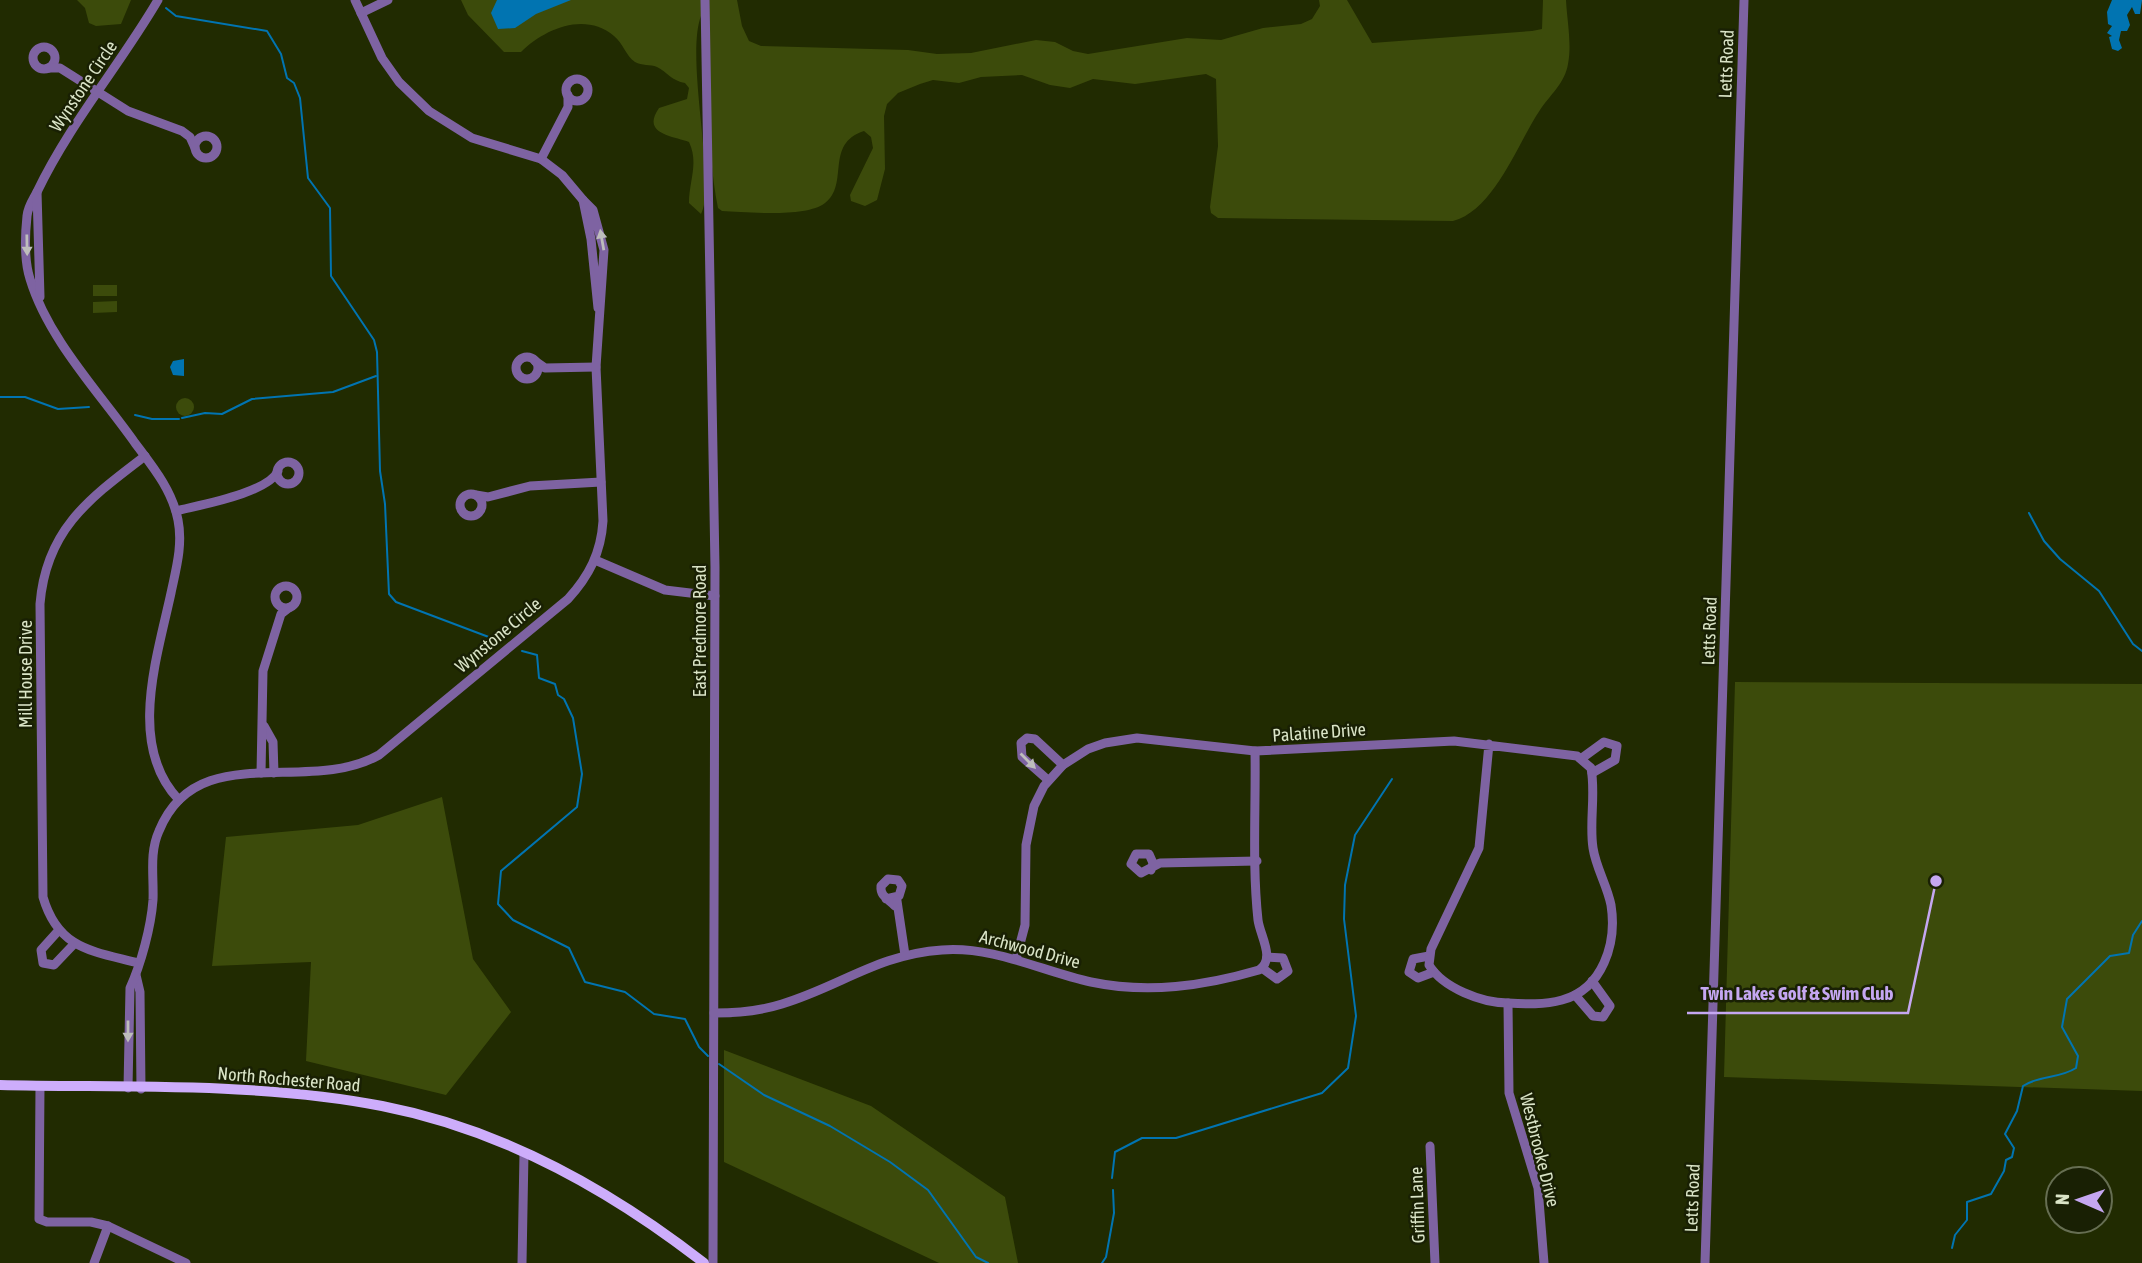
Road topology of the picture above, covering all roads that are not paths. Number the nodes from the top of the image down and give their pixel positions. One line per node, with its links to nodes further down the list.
1 (158, 0): 10 (street, Wynstone Circle)
2 (355, 0): 6 (street, Wynstone Circle)
3 (388, 0): 6 (street)
4 (705, 0): 32 (street, East Predmore Road)
5 (1744, 0): 77 (street, Letts Road)
6 (361, 13): 17 (street, Wynstone Circle)
7 (55, 57): 8 (street); 8 (street); 9 (street)
8 (48, 68): 9 (street)
9 (60, 68): 10 (street)
10 (97, 92): 14 (street); 22 (street, Wynstone Circle)
11 (568, 95): 12 (street); 12 (street); 13 (street)
12 (579, 101): 13 (street)
13 (568, 107): 17 (street)
14 (190, 137): 15 (street); 16 (street)
15 (202, 137): 16 (street); 16 (street)
16 (195, 148)
17 (541, 159): 19 (street, Wynstone Circle)
18 (535, 361): 20 (street); 21 (street); 21 (street)
19 (596, 367): 20 (street); 25 (street, Wynstone Circle)
20 (545, 368): 21 (street)
21 (536, 374)
22 (145, 456): 30 (street, Wynstone Circle); 49 (street, Mill House Drive)
23 (278, 471): 24 (street); 26 (street); 26 (street)
24 (271, 480): 26 (street); 30 (street)
25 (601, 482): 28 (street); 31 (street, Wynstone Circle)
26 (283, 483)
27 (477, 495): 28 (street); 29 (street); 29 (street)
28 (488, 497): 29 (street)
29 (482, 507)
30 (176, 511): 45 (street, Wynstone Circle)
31 (595, 560): 32 (street); 42 (street, Wynstone Circle)
32 (715, 596): 62 (street, East Predmore Road)
33 (278, 603): 34 (street); 34 (street); 35 (street)
34 (290, 607): 35 (street)
35 (281, 614): 36 (street)
36 (264, 726): 41 (street); 42 (street)
37 (1489, 744): 38 (street, Palatine Drive); 39 (street, Palatine Drive); 52 (street)
38 (1255, 751): 40 (street, Palatine Drive); 47 (street)
39 (1582, 758): 43 (street); 43 (street)
40 (1063, 765): 44 (street, Palatine Drive); 44 (street, one-way to 44)
41 (261, 773): 42 (street, Wynstone Circle); 45 (street, Wynstone Circle)
42 (274, 773)
43 (1592, 773): 59 (street)
44 (1048, 780): 54 (street, Palatine Drive)
45 (179, 800): 55 (street, Wynstone Circle)
46 (1156, 859): 46 (street); 47 (street)
47 (1256, 861): 53 (street)
48 (897, 901): 48 (street); 51 (street)
49 (59, 930): 50 (street, Mill House Drive); 50 (street)
50 (74, 944): 55 (street, Mill House Drive)
51 (905, 954): 54 (street, Archwood Drive); 62 (street, Archwood Drive)
52 (1429, 956): 57 (street); 57 (street)
53 (1267, 957): 56 (street); 56 (street, Archwood Drive)
54 (1016, 959): 56 (street, Archwood Drive)
55 (138, 962): 58 (street, Wynstone Circle)
56 (1262, 968)
57 (1434, 972): 61 (street)
58 (136, 975): 65 (street, Wynstone Circle, one-way to 65); 66 (street, Wynstone Circle)
59 (1592, 981): 60 (street); 60 (street)
60 (1575, 995): 61 (street)
61 (1508, 1003): 76 (street, Westbrooke Drive)
62 (714, 1013): 74 (street, East Predmore Road)
63 (0, 1085): 64 (main road, North Rochester Road)
64 (40, 1086): 65 (main road, North Rochester Road); 69 (street)
65 (128, 1088): 66 (main road, North Rochester Road)
66 (141, 1089): 68 (main road, North Rochester Road)
67 (1430, 1146): 75 (street, Griffin Lane)
68 (524, 1153): 72 (street); 73 (main road, North Rochester Road)
69 (108, 1226): 70 (street); 71 (street)
70 (94, 1263)
71 (186, 1263)
72 (522, 1263)
73 (704, 1263)
74 (713, 1263)
75 (1435, 1263)
76 (1544, 1263)
77 (1705, 1263)

